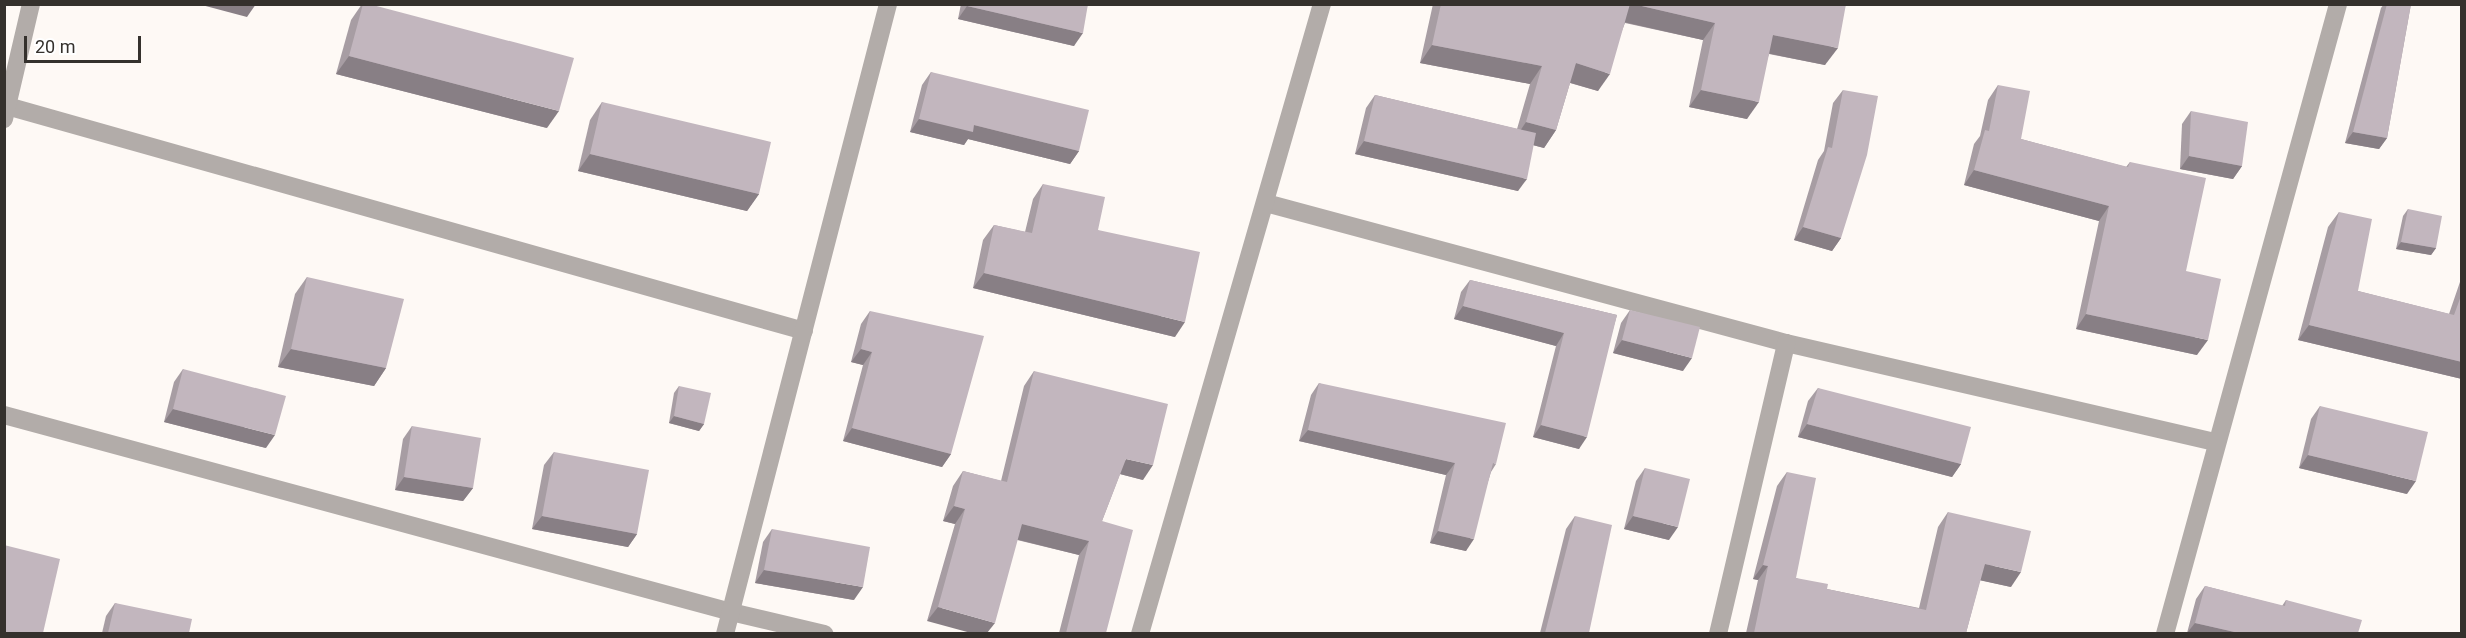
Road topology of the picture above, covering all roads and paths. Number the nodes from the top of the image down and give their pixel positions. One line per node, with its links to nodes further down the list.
1 (31, 4): 5 (street)
2 (888, 4): 7 (street)
3 (1322, 4): 6 (street)
4 (2338, 4): 10 (street)
5 (6, 112): 7 (street)
6 (1266, 203): 8 (street); 14 (street)
7 (804, 331): 11 (street)
8 (1786, 343): 10 (street); 15 (street)
9 (4, 415): 11 (street)
10 (2215, 442): 16 (street)
11 (731, 612): 12 (street); 13 (street)
12 (726, 633)
13 (824, 633)
14 (1140, 633)
15 (1718, 633)
16 (2165, 633)

